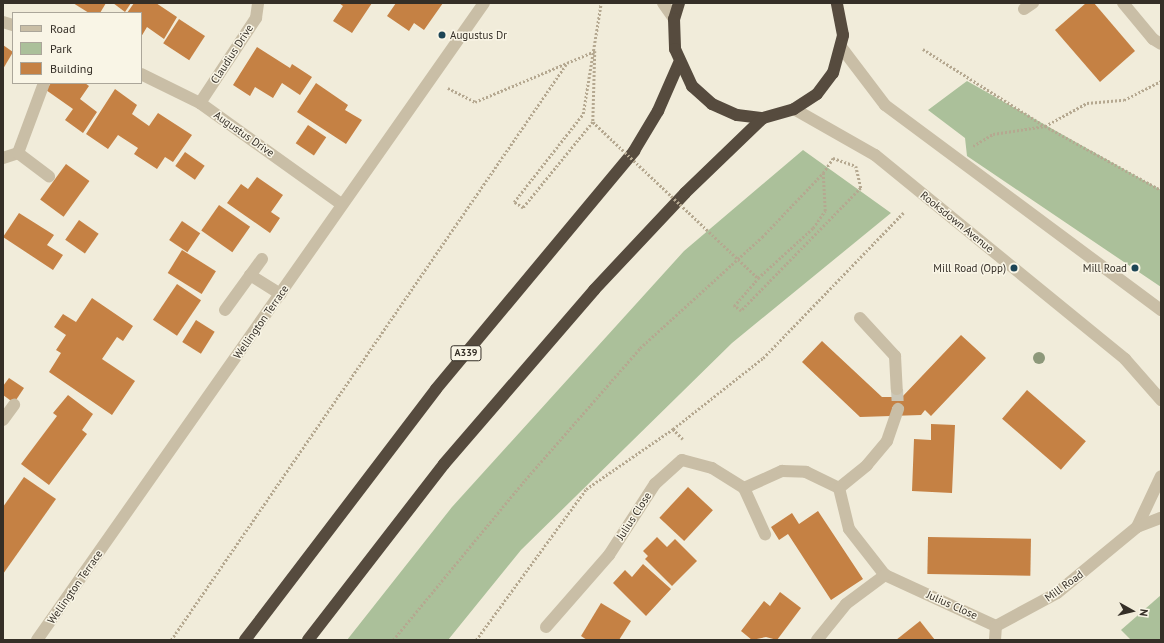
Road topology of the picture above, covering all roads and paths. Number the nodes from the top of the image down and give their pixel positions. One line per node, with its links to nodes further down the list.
1 (258, 3): 19 (street, Claudius Drive)
2 (484, 3): 16 (street, Wellington Terrace)
3 (601, 3): 12 (path)
4 (664, 3): 8 (street)
5 (679, 3): 8 (highway)
6 (837, 3): 10 (highway)
7 (1123, 3): 9 (street)
8 (674, 19): 14 (highway)
9 (1161, 44)
10 (841, 48): 20 (highway); 37 (street)
11 (922, 49): 23 (path)
12 (595, 51): 13 (path); 22 (path); 22 (path)
13 (567, 62): 16 (path); 54 (path)
14 (679, 63): 21 (highway); 55 (highway, A339)
15 (142, 74): 19 (street, Augustus Drive)
16 (432, 80): 30 (street, Wellington Terrace)
17 (1161, 81): 23 (path)
18 (44, 84): 25 (street)
19 (200, 103): 30 (street, Augustus Drive)
20 (794, 109): 21 (highway); 40 (street, Rooksdown Avenue)
21 (763, 118): 56 (highway)
22 (593, 122): 34 (path, bridge)
23 (1045, 126): 24 (path); 29 (path)
24 (970, 149)
25 (18, 153): 26 (street); 28 (street)
26 (3, 158)
27 (823, 173): 34 (path); 34 (path); 57 (path)
28 (49, 176)
29 (1161, 190)
30 (341, 204): 35 (street, Wellington Terrace)
31 (903, 213): 58 (path)
32 (262, 259): 33 (street)
33 (250, 275): 35 (street); 36 (street)
34 (758, 278)
35 (280, 294): 53 (street, Wellington Terrace)
36 (226, 310)
37 (1161, 310)
38 (860, 318): 39 (street)
39 (897, 389)
40 (1161, 400)
41 (14, 406): 43 (street)
42 (898, 409): 46 (street)
43 (3, 420)
44 (1161, 476): 48 (street, Mill Road)
45 (744, 488): 46 (street); 49 (street); 52 (street, Julius Close)
46 (839, 488): 50 (street, Julius Close)
47 (1161, 518): 48 (street, Mill Road)
48 (1137, 527): 51 (street, Mill Road)
49 (765, 534)
50 (885, 575): 51 (street, Julius Close); 59 (street)
51 (996, 626): 60 (street)
52 (546, 627)
53 (38, 640)
54 (170, 640)
55 (245, 640)
56 (308, 640)
57 (394, 640)
58 (476, 640)
59 (817, 640)
60 (995, 640)

